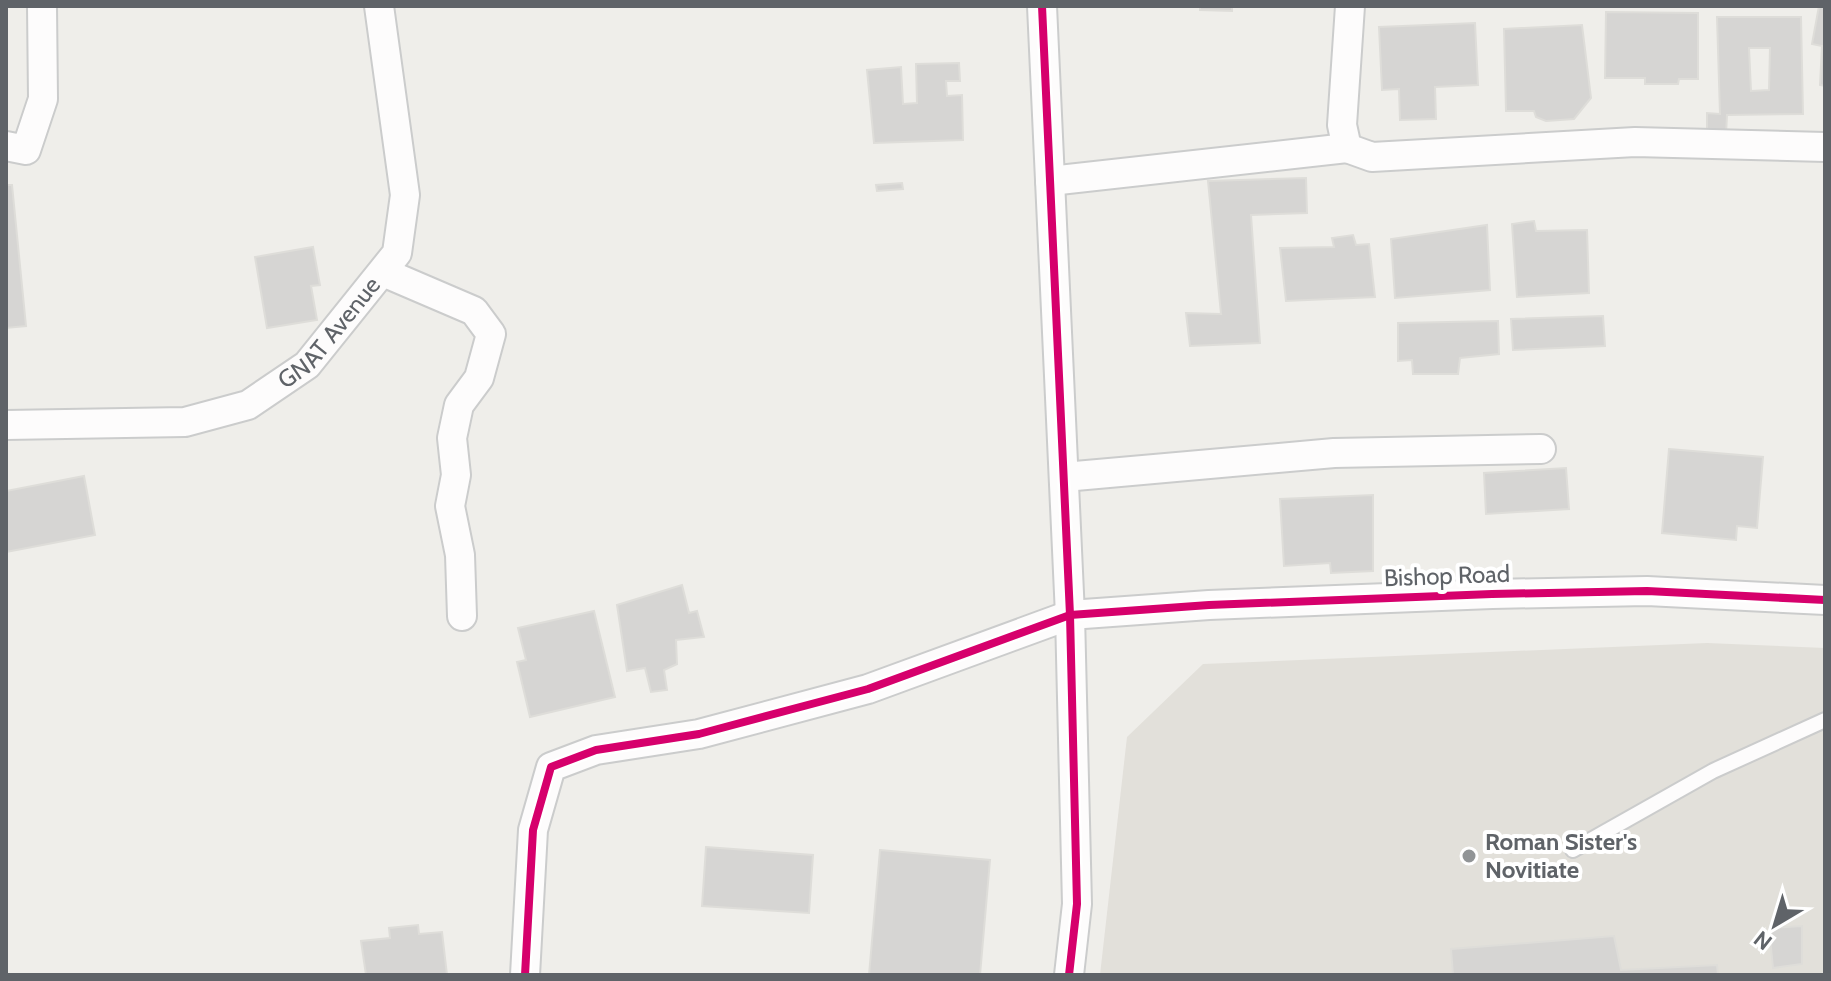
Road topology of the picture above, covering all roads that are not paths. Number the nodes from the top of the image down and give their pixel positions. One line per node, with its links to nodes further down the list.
1 (42, 6): 5 (street)
2 (379, 6): 9 (street, GNAT Avenue)
3 (1042, 6): 8 (street)
4 (1350, 6): 7 (street)
5 (6, 146)
6 (1825, 147): 7 (street)
7 (1347, 148): 8 (street)
8 (1050, 181): 12 (street)
9 (383, 272): 10 (street, GNAT Avenue); 15 (street)
10 (6, 425)
11 (1541, 449): 12 (street)
12 (1064, 477): 14 (street)
13 (1825, 600): 14 (street, Bishop Road)
14 (1070, 615): 18 (street, Bishop Road); 19 (street)
15 (462, 616)
16 (1825, 720): 17 (lane)
17 (1573, 850)
18 (525, 975)
19 (1069, 975)

